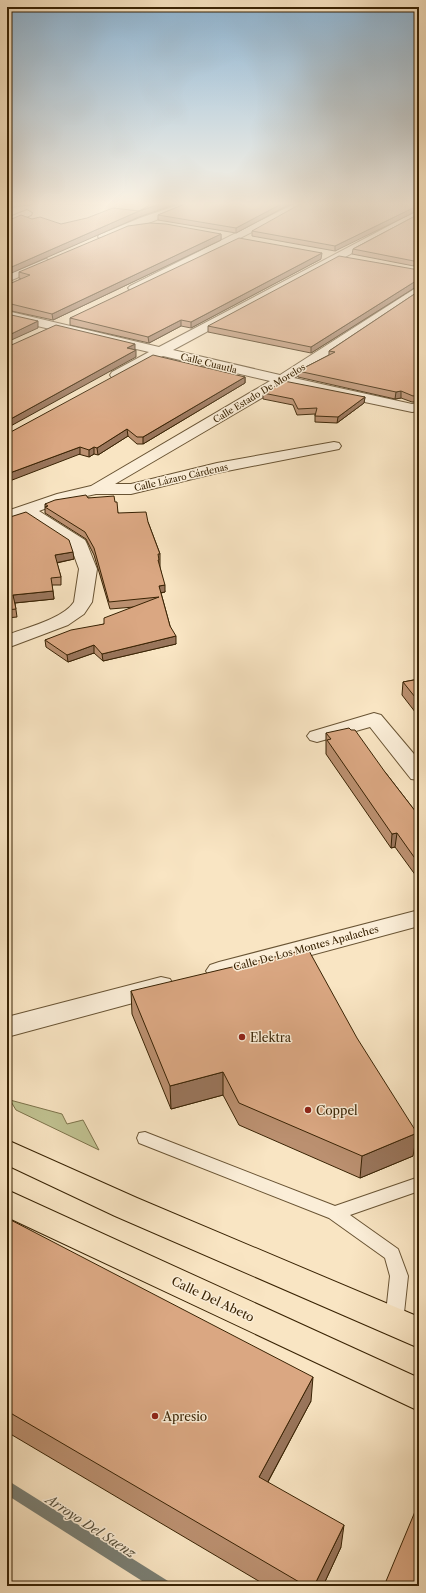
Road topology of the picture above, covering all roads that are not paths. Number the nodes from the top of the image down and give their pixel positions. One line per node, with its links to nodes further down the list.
1 (159, 276): 4 (street)
2 (299, 276): 9 (street)
3 (419, 290): 10 (street, Calle Estado De Morelos)
4 (125, 293)
5 (7, 315): 7 (street, Calle Cuautla)
6 (68, 320): 7 (street)
7 (54, 326): 8 (street); 9 (street, Calle Cuautla)
8 (41, 333)
9 (160, 350): 10 (street, Calle Cuautla); 11 (street)
10 (282, 380): 12 (street, Calle Cuautla); 14 (street, Calle Estado De Morelos)
11 (107, 381)
12 (417, 406)
13 (334, 446): 14 (street, Calle Lázaro Cárdenas)
14 (96, 489): 15 (street, Calle Lázaro Cárdenas)
15 (27, 510): 16 (street, Calle Lázaro Cárdenas); 17 (street)
16 (7, 517)
17 (7, 642)
18 (317, 736): 19 (street)
19 (419, 774)
20 (419, 918): 21 (street, Calle De Los Montes Apalaches)
21 (7, 1027)
22 (145, 1138): 26 (lane)
23 (7, 1152): 27 (main road)
24 (419, 1184): 26 (lane)
25 (7, 1203): 28 (main road, Calle Del Abeto)
26 (335, 1213): 27 (lane)
27 (406, 1327)
28 (419, 1395)

